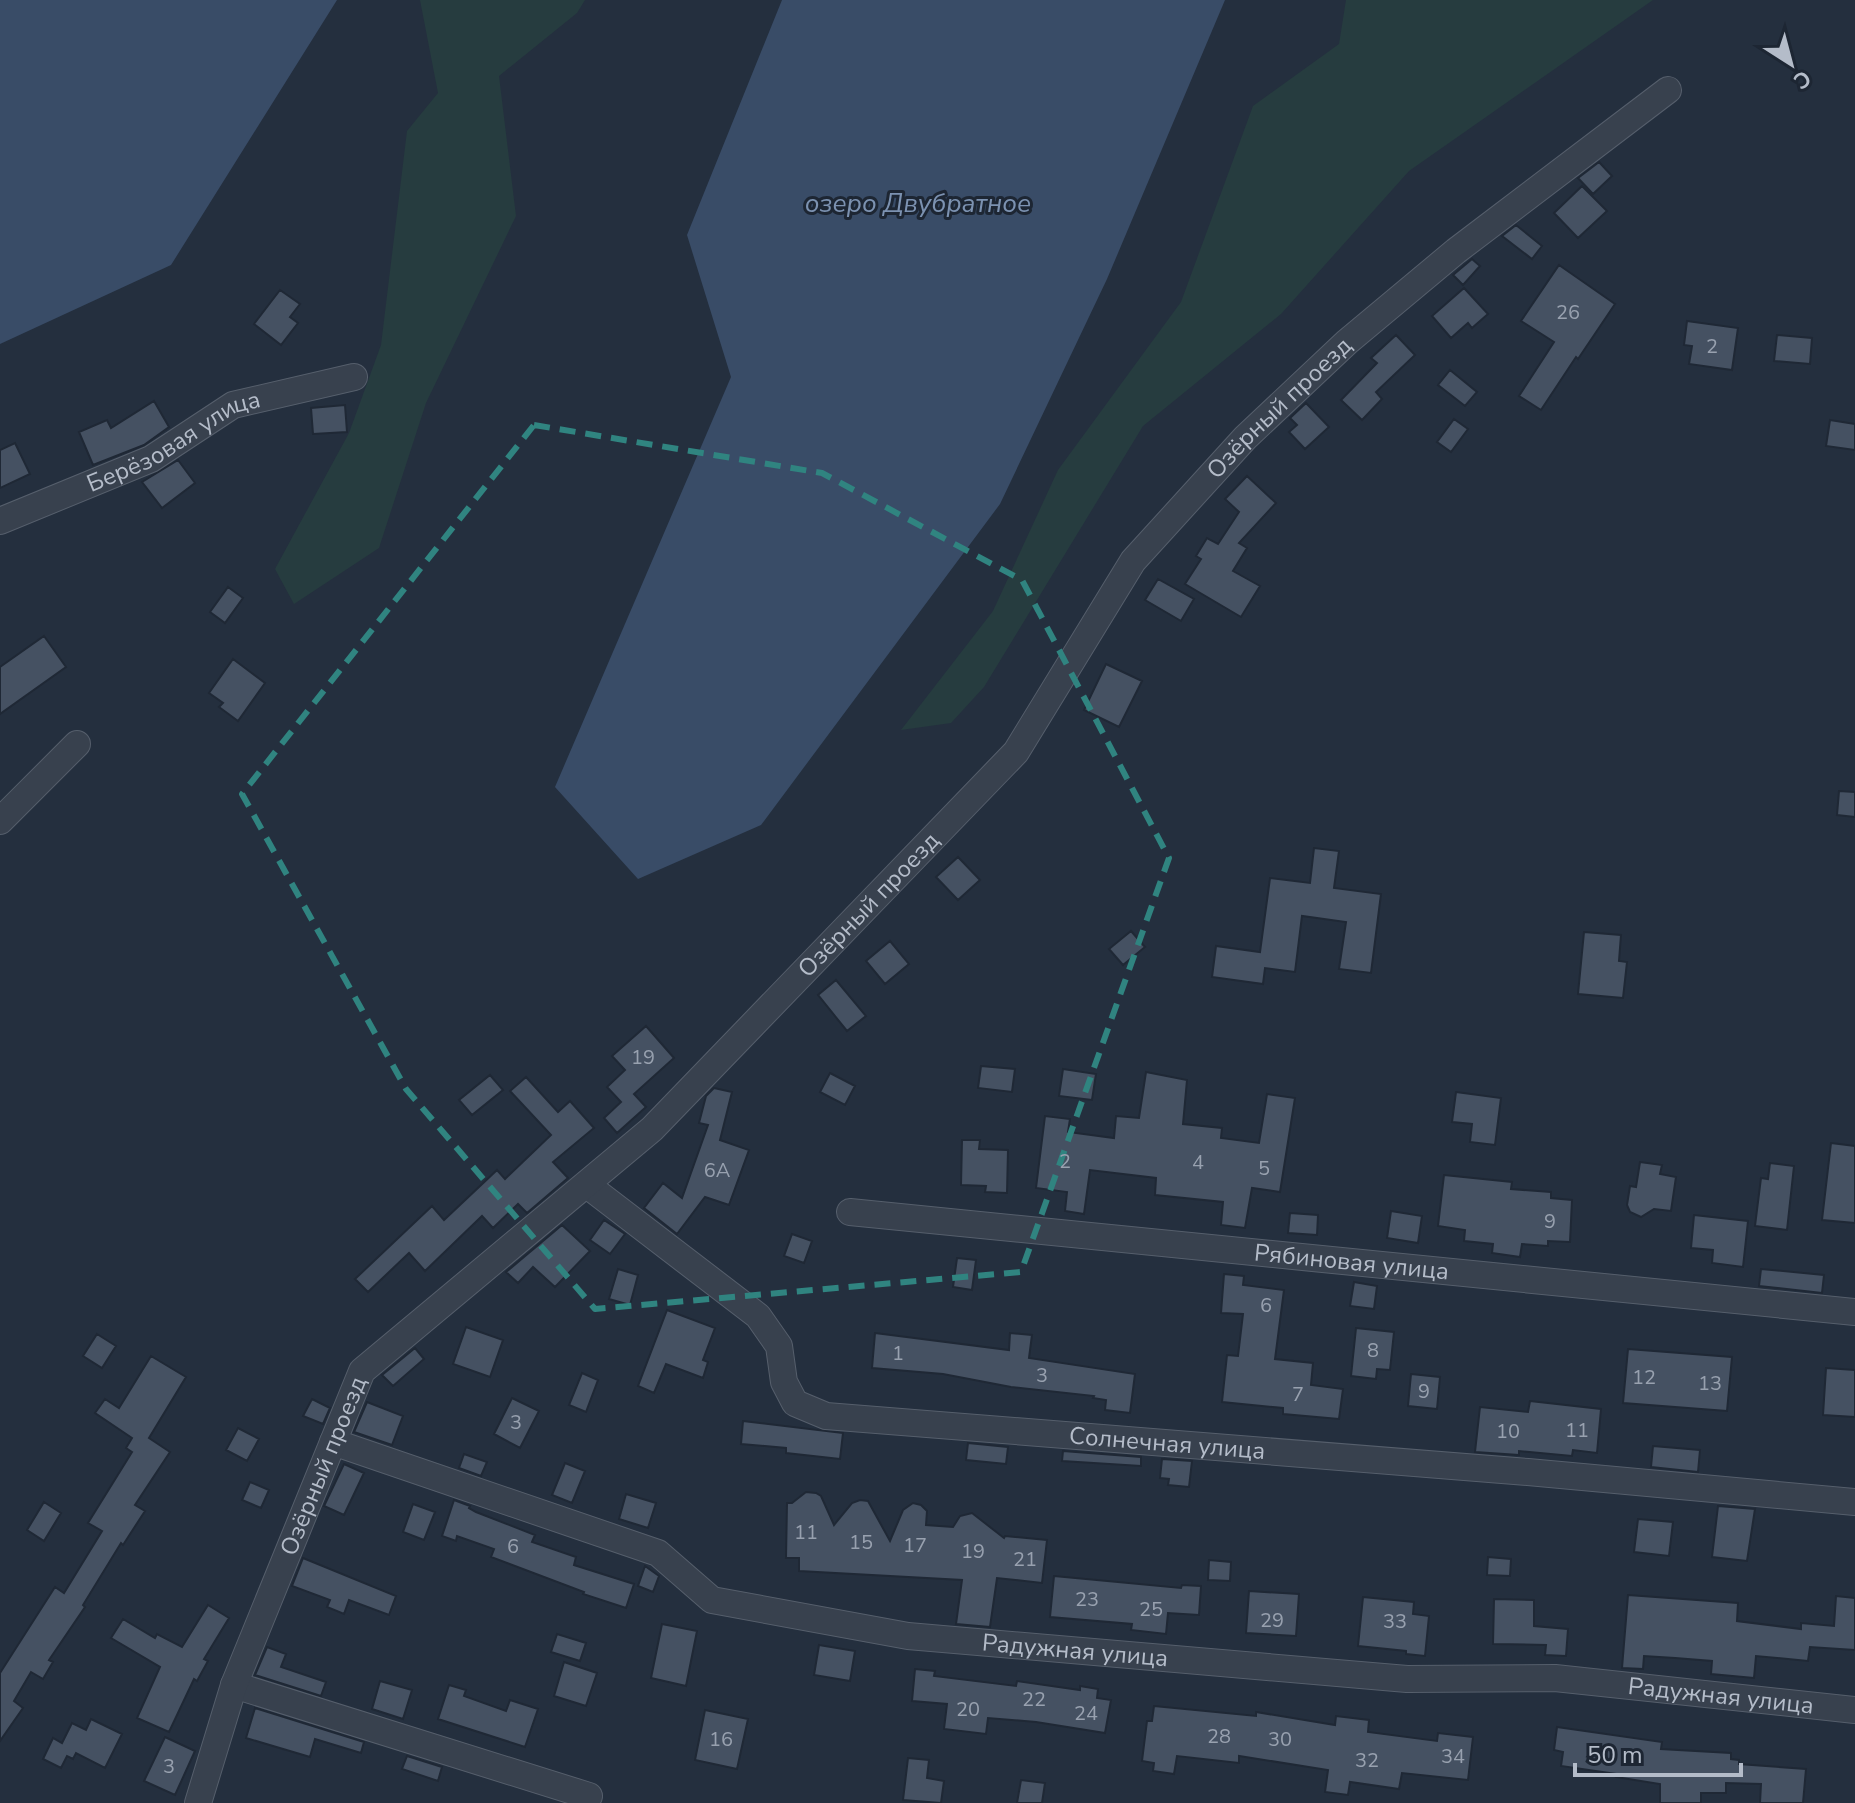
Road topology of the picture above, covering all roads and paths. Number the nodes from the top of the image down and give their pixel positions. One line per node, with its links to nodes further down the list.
1 (1668, 90): 6 (street, Озёрный проезд)
2 (354, 377): 3 (street, Берёзовая улица)
3 (0, 521)
4 (77, 744): 5 (street)
5 (0, 821)
6 (587, 1185): 9 (street, Озёрный проезд); 10 (street, Солнечная улица)
7 (850, 1212): 8 (street, Рябиновая улица)
8 (1855, 1312)
9 (333, 1442): 11 (street, Озёрный проезд); 12 (street, Радужная улица)
10 (1855, 1502)
11 (234, 1685): 13 (street); 14 (street, Озёрный проезд)
12 (1855, 1710)
13 (589, 1796)
14 (198, 1803)

